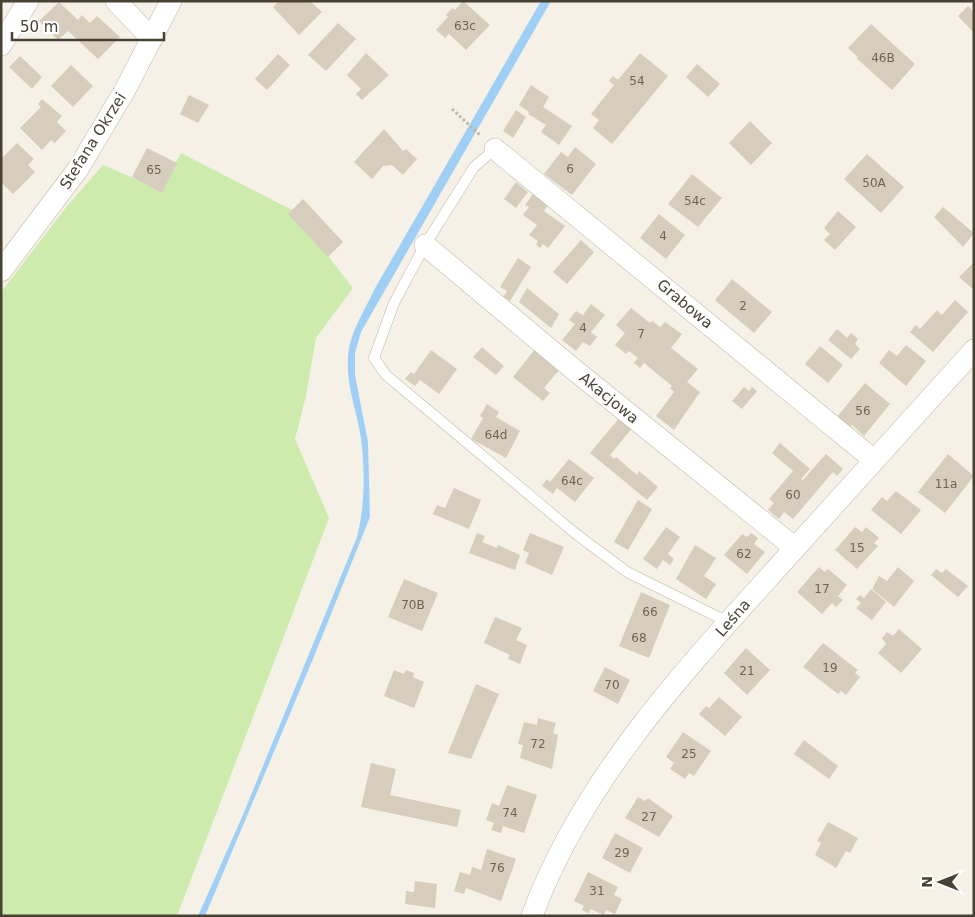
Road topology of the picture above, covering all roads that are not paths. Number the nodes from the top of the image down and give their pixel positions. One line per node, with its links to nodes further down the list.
1 (28, 1): 5 (street)
2 (116, 1): 4 (street)
3 (171, 1): 4 (street, Stefana Okrzei)
4 (152, 39): 8 (street, Stefana Okrzei)
5 (1, 45)
6 (489, 143): 7 (lane); 10 (street, Grabowa)
7 (426, 245): 11 (street, Akacjowa); 12 (lane)
8 (1, 271)
9 (974, 350): 10 (street, Leśna)
10 (874, 460): 11 (street, Leśna)
11 (796, 548): 12 (street, Leśna)
12 (728, 622): 13 (street, Leśna)
13 (532, 916)

